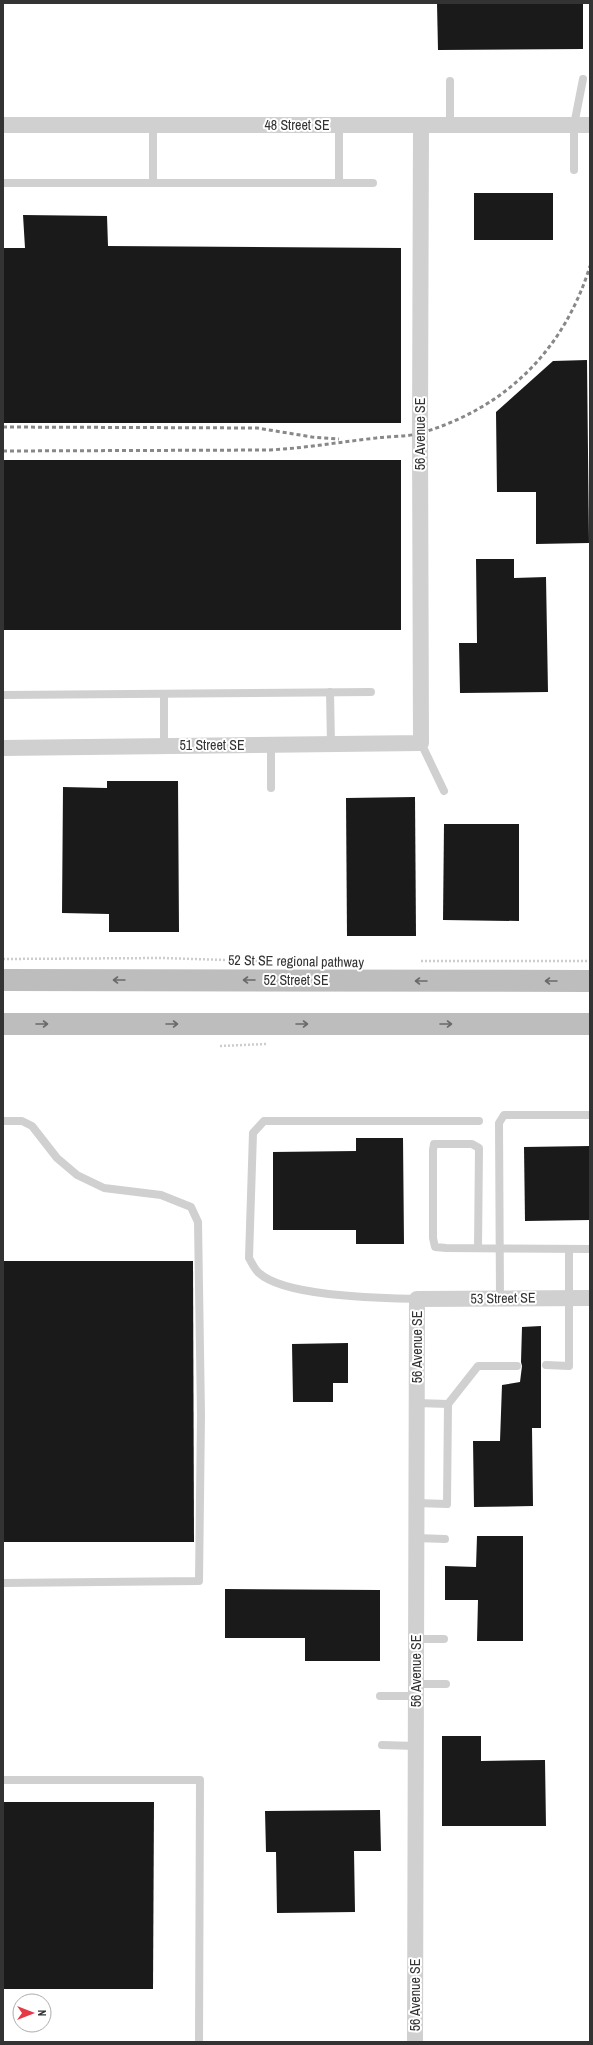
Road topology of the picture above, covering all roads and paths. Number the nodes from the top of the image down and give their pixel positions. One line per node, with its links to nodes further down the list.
1 (583, 80): 8 (lane)
2 (450, 81): 7 (lane)
3 (3, 125): 4 (street, 48 Street SE)
4 (153, 125): 5 (street, 48 Street SE); 11 (lane)
5 (339, 125): 6 (street, 48 Street SE); 12 (lane)
6 (421, 125): 7 (street, 48 Street SE); 18 (street, 56 Avenue SE)
7 (450, 125): 8 (street, 48 Street SE)
8 (582, 125): 9 (lane)
9 (574, 170)
10 (3, 183): 11 (lane)
11 (153, 183): 12 (lane)
12 (339, 184): 13 (lane)
13 (373, 184)
14 (330, 692): 15 (lane); 16 (lane); 20 (lane)
15 (371, 692)
16 (164, 694): 17 (lane); 21 (lane)
17 (3, 695)
18 (422, 743): 20 (street, 51 Street SE); 24 (lane)
19 (271, 744): 20 (street, 51 Street SE); 21 (street, 51 Street SE); 23 (lane)
20 (331, 744)
21 (164, 745): 22 (street, 51 Street SE)
22 (3, 748)
23 (271, 788)
24 (444, 791)
25 (3, 959): 26 (path, 52 St SE regional pathway)
26 (264, 961)
27 (415, 961): 28 (path)
28 (590, 961)
29 (3, 980): 30 (main road, 52 Street SE, one-way to 29)
30 (590, 981)
31 (3, 1024): 32 (main road, one-way to 32)
32 (590, 1024)
33 (588, 1116): 37 (lane)
34 (479, 1120): 43 (lane)
35 (3, 1121): 51 (lane)
36 (478, 1248): 36 (lane); 37 (lane)
37 (500, 1248): 38 (lane); 40 (lane)
38 (569, 1249): 39 (lane); 41 (lane)
39 (590, 1249)
40 (500, 1298): 41 (street, 53 Street SE); 43 (street, 53 Street SE)
41 (570, 1298): 42 (street, 53 Street SE); 45 (lane)
42 (590, 1298)
43 (417, 1299): 46 (street, 56 Avenue SE)
44 (517, 1366): 47 (lane)
45 (546, 1366)
46 (417, 1403): 47 (lane); 48 (street, 56 Avenue SE)
47 (448, 1404): 48 (lane)
48 (416, 1504): 49 (street, 56 Avenue SE)
49 (416, 1538): 50 (lane); 52 (street, 56 Avenue SE)
50 (445, 1539)
51 (3, 1583)
52 (416, 1639): 53 (lane); 55 (street, 56 Avenue SE)
53 (444, 1639)
54 (446, 1684): 55 (lane)
55 (416, 1690): 56 (lane); 58 (street, 56 Avenue SE)
56 (380, 1696)
57 (382, 1745): 58 (lane)
58 (416, 1746): 61 (street, 56 Avenue SE)
59 (3, 1780): 60 (lane)
60 (199, 2042)
61 (415, 2042)

